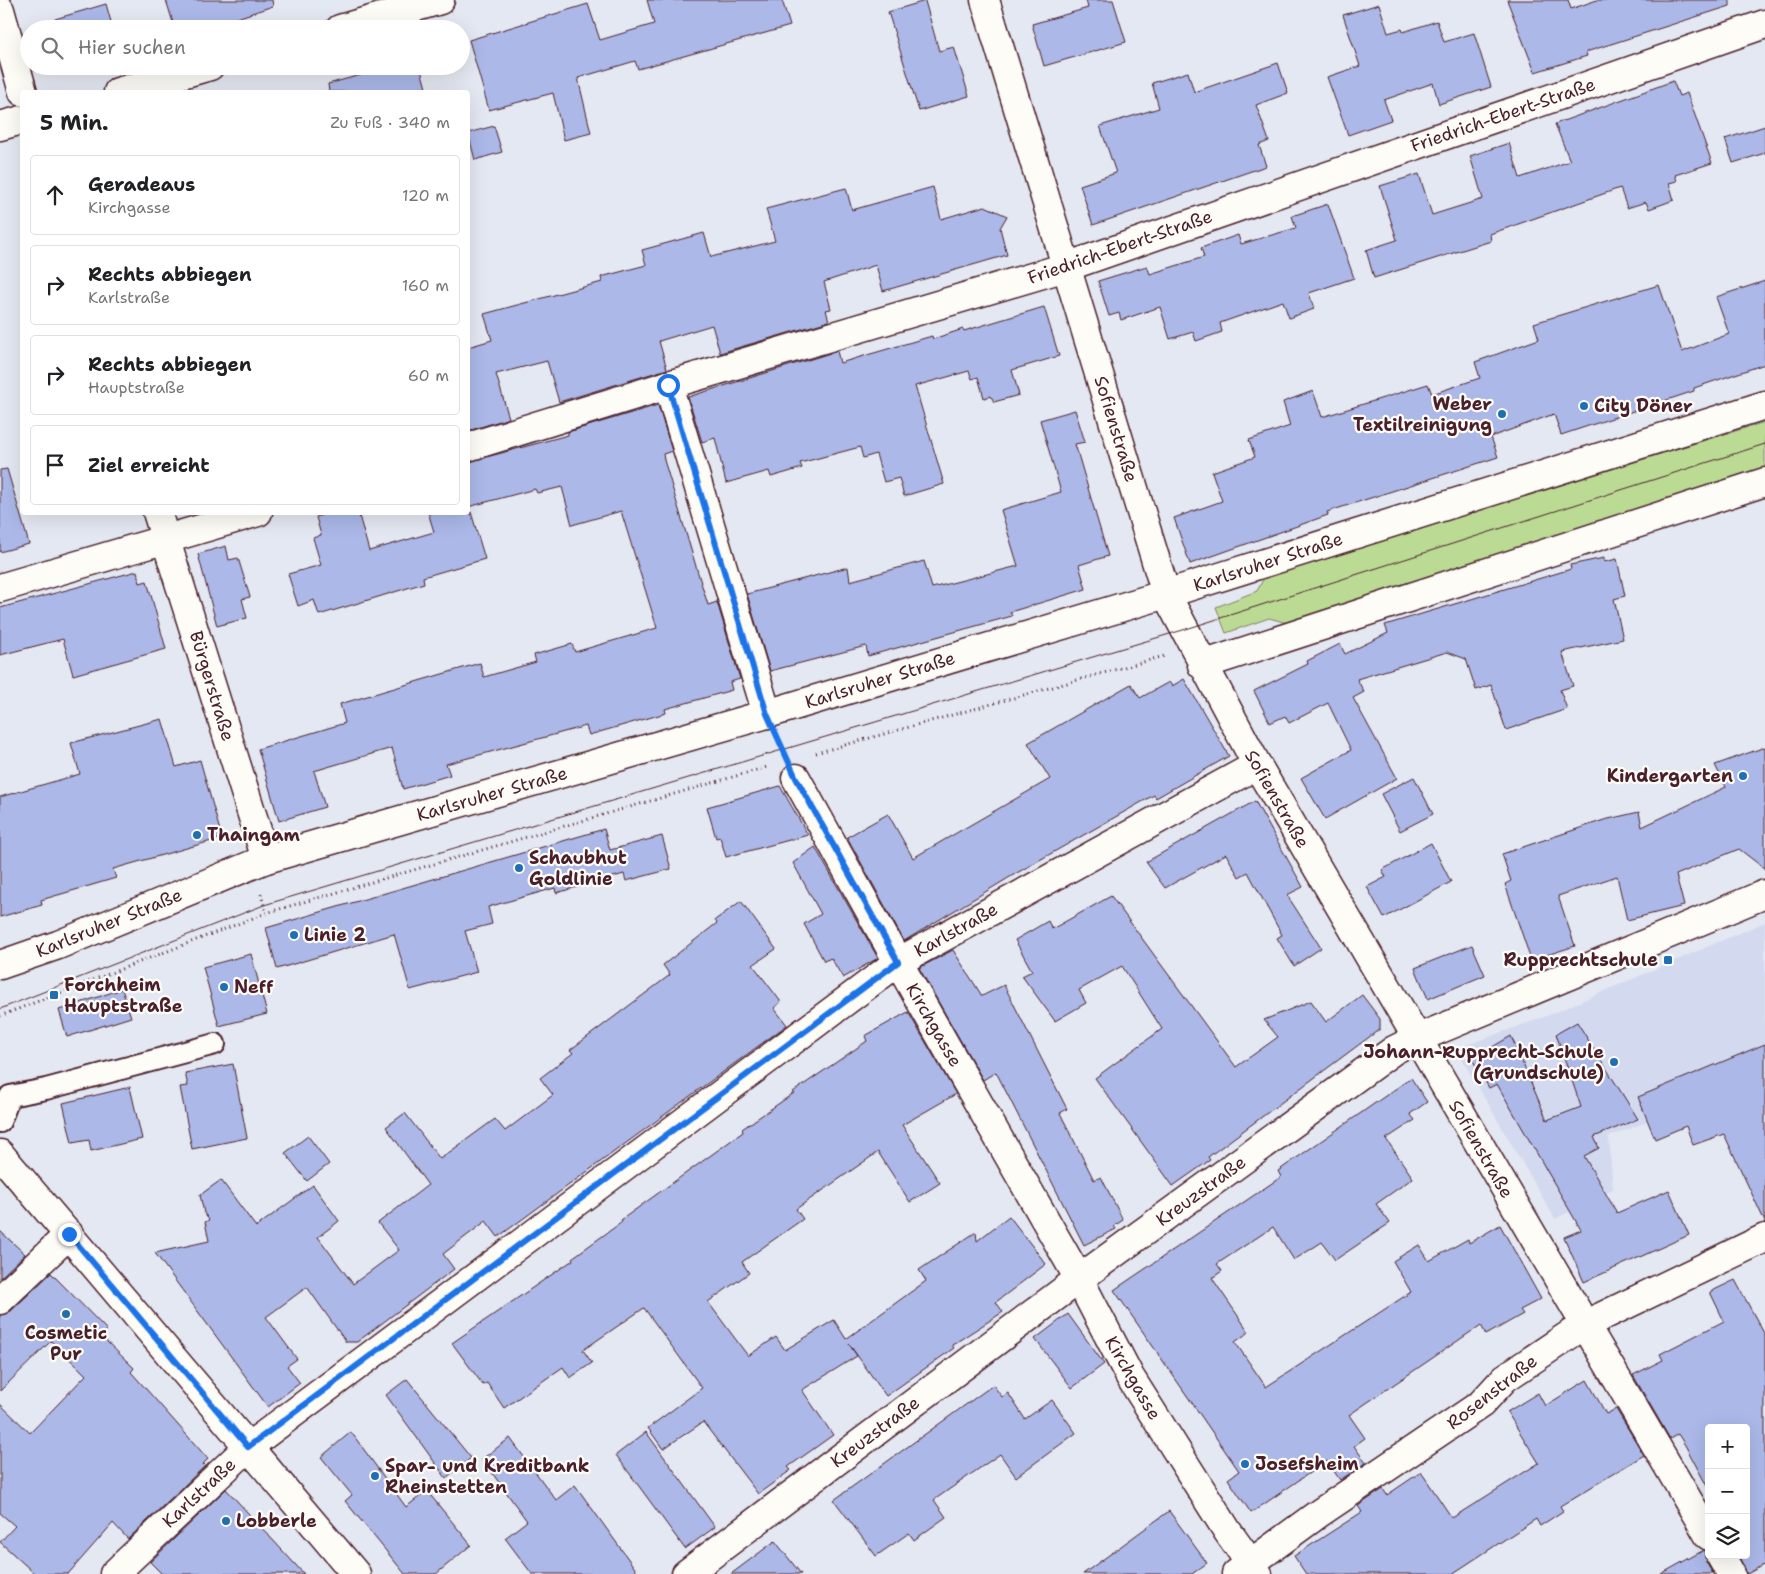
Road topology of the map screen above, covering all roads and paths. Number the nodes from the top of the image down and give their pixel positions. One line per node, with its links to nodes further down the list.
1 (440, 0): 4 (street)
2 (985, 0): 11 (street, Sofienstraße)
3 (0, 10): 7 (street)
4 (371, 20)
5 (1765, 24): 11 (street, Friedrich-Ebert-Straße)
6 (178, 75): 8 (street)
7 (22, 90)
8 (125, 90)
9 (20, 121): 10 (street)
10 (0, 126)
11 (1066, 267): 12 (street, Friedrich-Ebert-Straße); 20 (street, Sofienstraße)
12 (668, 385): 14 (street, Friedrich-Ebert-Straße); 22 (street)
13 (1765, 405): 20 (street, Karlsruher Straße)
14 (470, 446)
15 (1765, 482): 21 (street)
16 (158, 515): 18 (street, Bürgerstraße)
17 (248, 515): 18 (street)
18 (166, 541): 19 (street); 25 (street, Bürgerstraße)
19 (0, 588)
20 (1166, 594): 21 (street, Sofienstraße); 22 (street, Karlsruher Straße)
21 (1198, 656): 23 (street, Sofienstraße); 24 (path)
22 (767, 714): 25 (street, Karlsruher Straße)
23 (1256, 765): 27 (street, Karlstraße); 30 (street, Sofienstraße)
24 (792, 769): 27 (street, Kirchgasse); 29 (path)
25 (266, 859): 28 (street, Karlsruher Straße)
26 (1765, 894): 30 (street, Kreuzstraße)
27 (898, 962): 36 (street, Kirchgasse); 39 (street, Karlstraße)
28 (0, 965)
29 (0, 1016)
30 (1416, 1039): 36 (street, Kreuzstraße); 38 (street, Sofienstraße)
31 (215, 1044): 32 (lane)
32 (0, 1122)
33 (0, 1154): 34 (street)
34 (69, 1234): 37 (street); 39 (street)
35 (1765, 1238): 38 (street, Rosenstraße)
36 (1079, 1279): 42 (street, Kirchgasse); 45 (street, Kreuzstraße)
37 (0, 1300)
38 (1584, 1325): 40 (street, Sofienstraße); 42 (street, Rosenstraße)
39 (248, 1447): 43 (street, Karlstraße); 44 (street)
40 (1705, 1529)
41 (1722, 1559): 46 (street)
42 (1248, 1571)
43 (114, 1574)
44 (356, 1574)
45 (686, 1574)
46 (1731, 1574)

